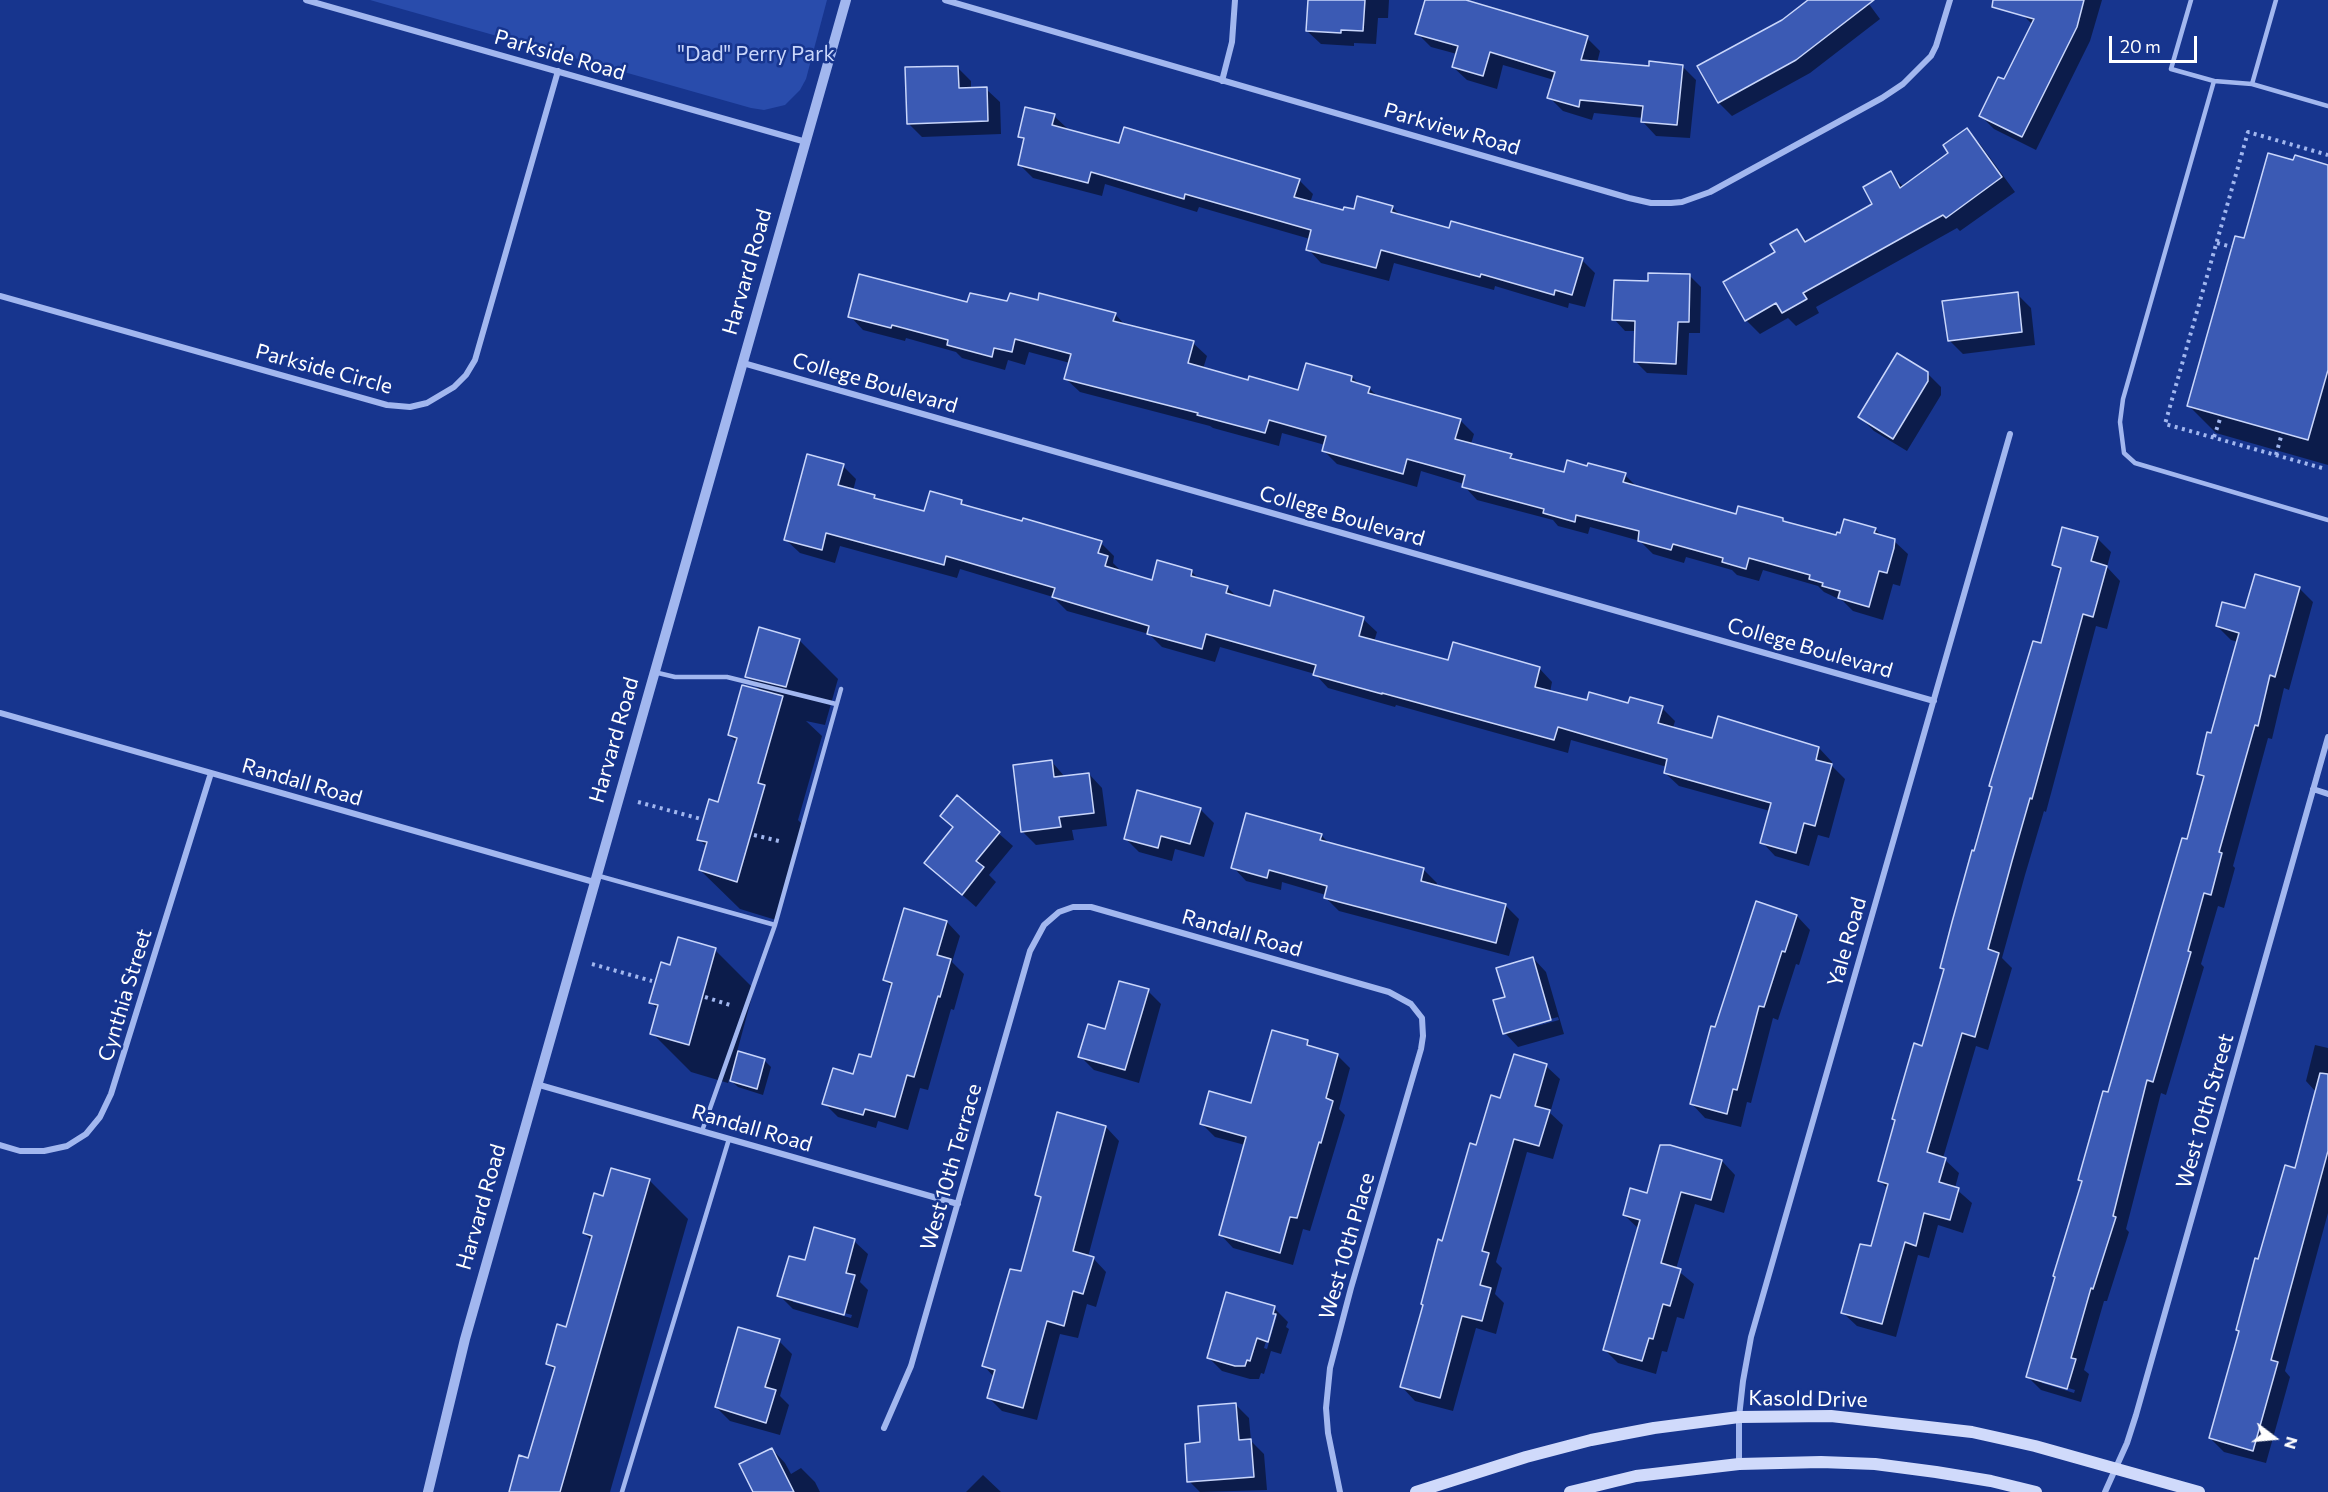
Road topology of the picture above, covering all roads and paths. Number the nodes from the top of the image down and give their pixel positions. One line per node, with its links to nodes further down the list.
1 (306, 0): 8 (street, Parkside Road)
2 (846, 0): 13 (street, Harvard Road)
3 (945, 0): 9 (street, Parkview Road)
4 (1235, 0): 9 (street)
5 (1950, 0): 9 (street, Parkview Road)
6 (2191, 0): 10 (lane)
7 (2276, 0): 11 (lane)
8 (558, 71): 13 (street, Parkside Road); 17 (street, Parkside Circle)
9 (1222, 81)
10 (2214, 81): 11 (lane); 25 (lane)
11 (2252, 84): 12 (lane)
12 (2328, 106)
13 (806, 142): 18 (street, Harvard Road)
14 (2328, 155): 15 (path)
15 (2217, 243): 16 (path); 22 (path)
16 (2232, 247)
17 (0, 296)
18 (741, 362): 26 (street, Harvard Road); 28 (street, College Boulevard)
19 (2220, 416): 22 (path)
20 (2282, 433): 23 (path)
21 (2010, 434): 28 (street, Yale Road)
22 (2214, 438): 23 (path)
23 (2276, 455): 24 (path)
24 (2322, 468)
25 (2328, 520)
26 (654, 672): 29 (lane); 35 (street, Harvard Road)
27 (841, 688): 29 (lane)
28 (1934, 701): 52 (street, Yale Road)
29 (836, 704): 38 (lane)
30 (0, 713): 32 (street, Randall Road)
31 (2328, 737): 33 (street, West 10th Street)
32 (211, 773): 39 (street, Randall Road); 50 (street, Cynthia Street)
33 (2313, 789): 34 (street); 55 (street, West 10th Street)
34 (2328, 794)
35 (618, 797): 36 (path); 39 (street, Harvard Road)
36 (701, 819)
37 (754, 835): 38 (path)
38 (797, 846): 41 (lane)
39 (595, 879): 41 (lane); 42 (street, Harvard Road)
40 (1052, 918): 46 (street, Randall Road); 51 (street, West 10th Terrace)
41 (775, 925): 45 (lane)
42 (572, 958): 43 (path); 47 (street, Harvard Road)
43 (652, 981)
44 (705, 997): 45 (path)
45 (744, 1009): 48 (lane)
46 (1419, 1012): 58 (street, West 10th Place)
47 (536, 1084): 48 (street, Randall Road); 56 (street, Harvard Road)
48 (702, 1131): 49 (street, Randall Road)
49 (729, 1139): 51 (street, Randall Road); 57 (lane)
50 (0, 1145)
51 (958, 1204): 53 (street, West 10th Terrace)
52 (1739, 1417): 54 (street, Yale Road); 55 (main road, Kasold Drive); 59 (main road, Kasold Drive)
53 (884, 1428)
54 (1739, 1464): 60 (main road); 61 (main road)
55 (2115, 1468): 62 (street, West 10th Street); 63 (main road, Kasold Drive)
56 (428, 1492)
57 (622, 1492)
58 (1340, 1492)
59 (1416, 1492)
60 (1570, 1492)
61 (2036, 1492)
62 (2104, 1492)
63 (2199, 1492)

